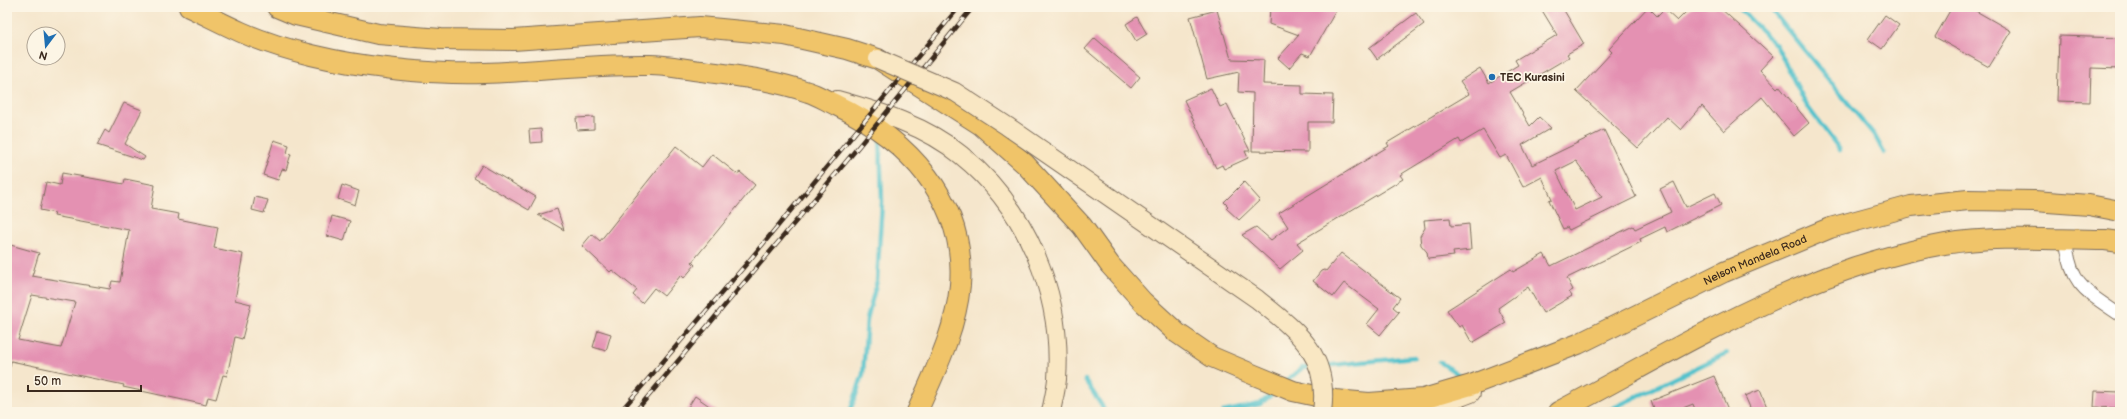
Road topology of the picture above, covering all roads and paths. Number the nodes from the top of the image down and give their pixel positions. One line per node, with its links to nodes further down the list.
1 (189, 7): 4 (main road)
2 (277, 7): 3 (main road)
3 (878, 59): 9 (main road); 12 (main road, bridge)
4 (809, 92): 10 (main road); 11 (main road)
5 (2120, 211): 9 (main road, Nelson Mandela Road)
6 (2066, 240): 7 (main road); 8 (street); 14 (main road)
7 (2120, 242)
8 (2120, 315)
9 (1578, 344): 13 (main road, Nelson Mandela Road)
10 (917, 412)
11 (1051, 412)
12 (1322, 412)
13 (1411, 412)
14 (1558, 412)

